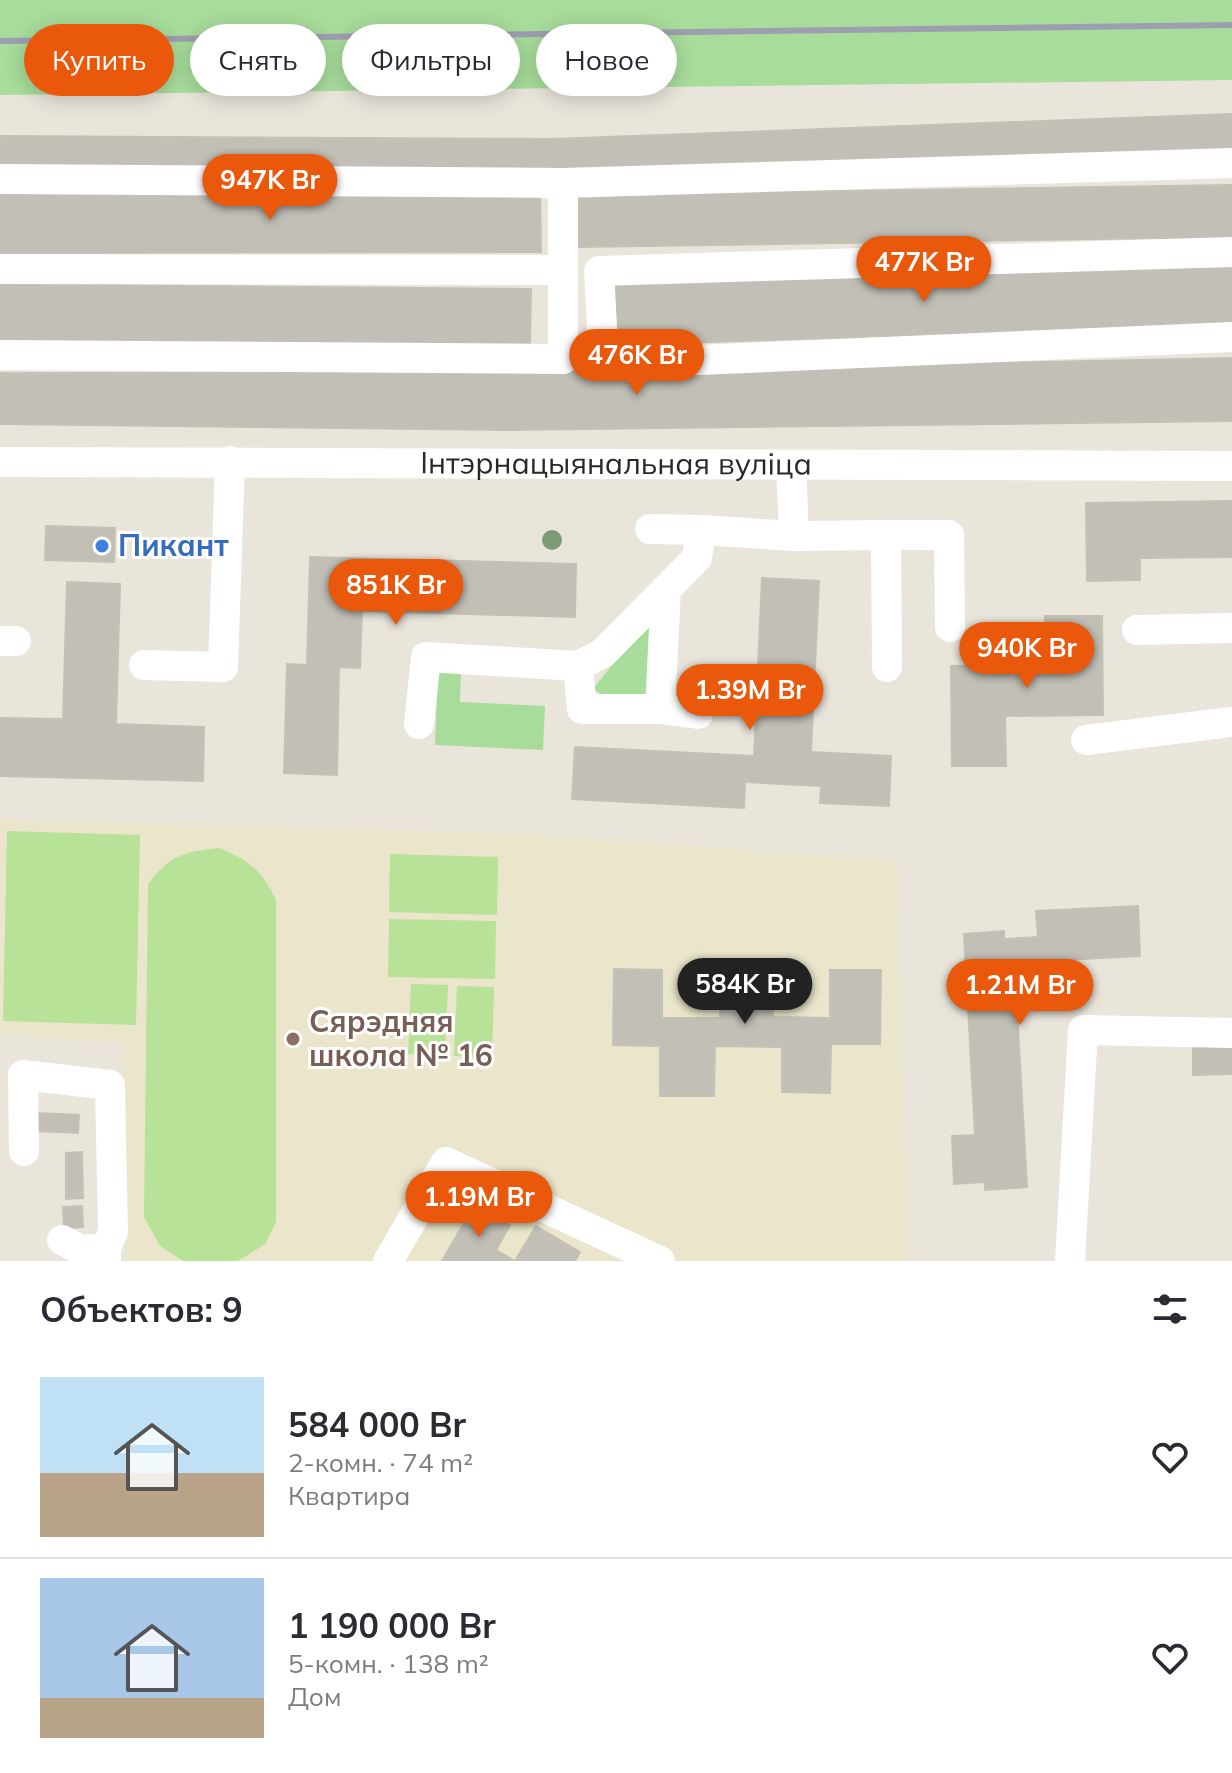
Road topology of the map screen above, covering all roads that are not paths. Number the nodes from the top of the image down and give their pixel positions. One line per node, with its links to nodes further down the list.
1 (1232, 163): 3 (street)
2 (0, 179): 3 (street)
3 (563, 183): 6 (street)
4 (1232, 252): 7 (street)
5 (0, 269): 6 (street)
6 (563, 270): 8 (street)
7 (1232, 337)
8 (0, 355)
9 (230, 461): 10 (street, Інтэрнацыянальная вуліца); 12 (street, Інтэрнацыянальная вуліца); 21 (street)
10 (791, 465): 11 (street, Інтэрнацыянальная вуліца); 16 (street)
11 (1232, 466)
12 (5, 471)
13 (650, 529): 14 (street)
14 (701, 530): 16 (street); 17 (street)
15 (886, 535): 16 (street); 18 (street); 23 (street)
16 (794, 536)
17 (666, 589): 22 (street); 24 (street)
18 (950, 627)
19 (1232, 628): 20 (street)
20 (1137, 630)
21 (144, 665)
22 (578, 666): 24 (street); 27 (street)
23 (887, 667)
24 (660, 709): 25 (street)
25 (698, 714)
26 (1232, 722): 28 (street)
27 (419, 724)
28 (1086, 740)
29 (1232, 1033): 35 (street)
30 (24, 1151): 32 (street)
31 (62, 1240): 32 (street)
32 (106, 1255)
33 (388, 1261): 34 (street)
34 (660, 1261)
35 (1070, 1261)

